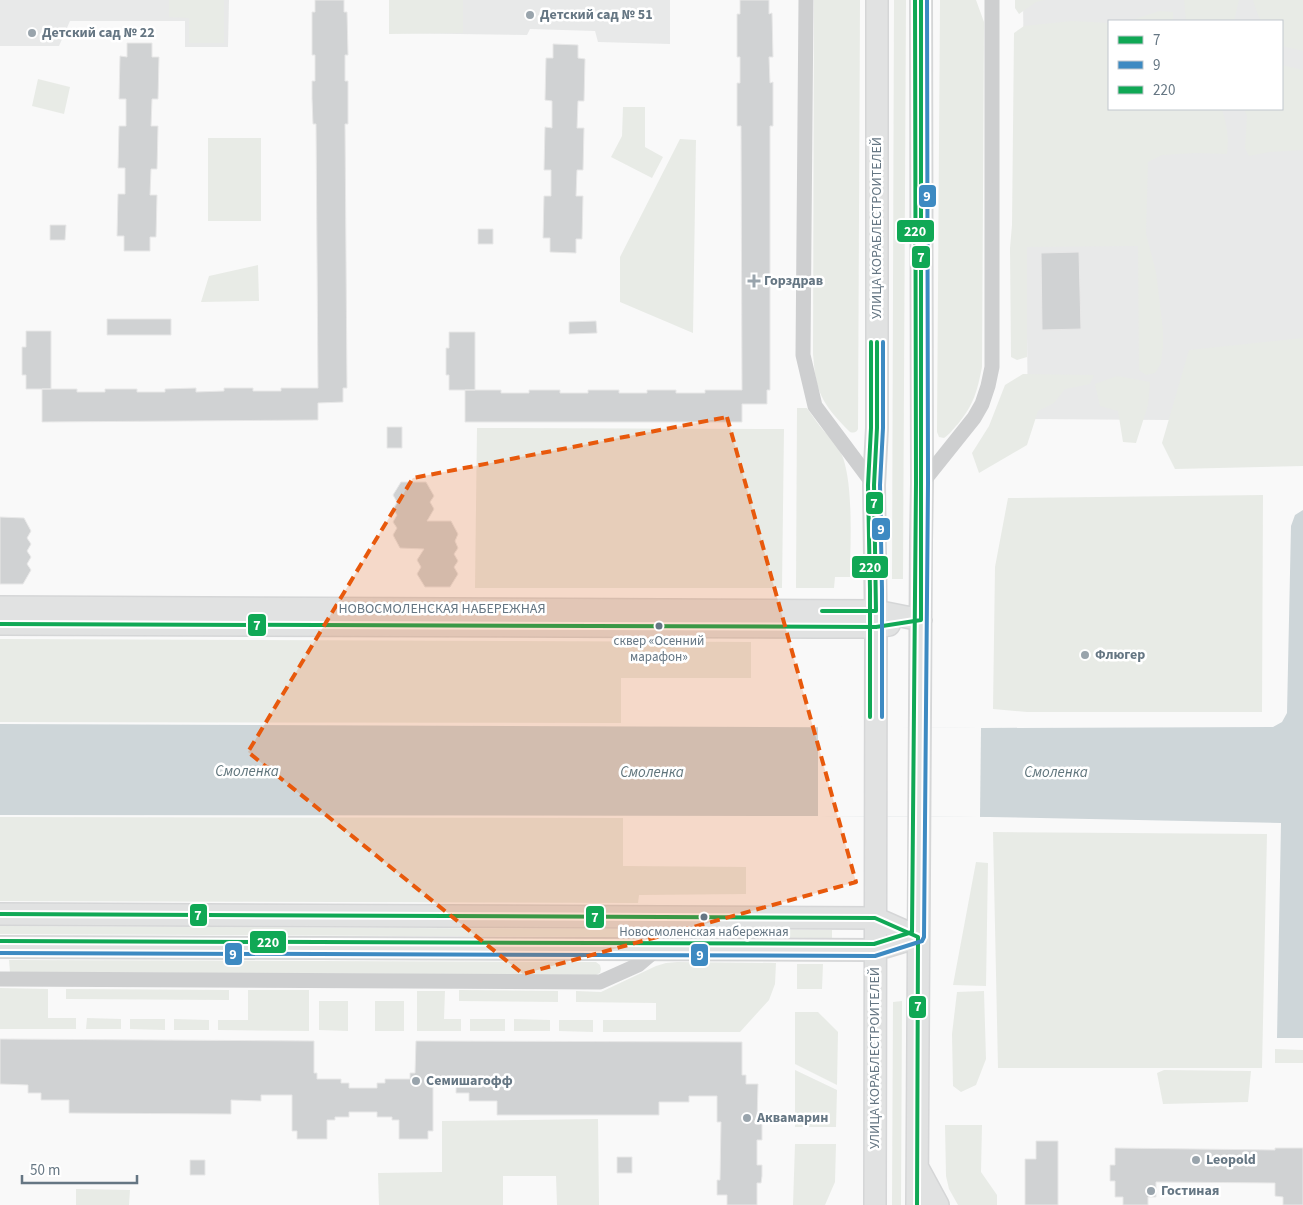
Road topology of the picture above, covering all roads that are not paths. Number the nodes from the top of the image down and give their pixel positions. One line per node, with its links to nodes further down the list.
1 (806, 0): 6 (street)
2 (877, 0): 6 (street, УЛИЦА КОРАБЛЕСТРОИТЕЛЕЙ)
3 (921, 0): 5 (street)
4 (991, 2): 5 (street)
5 (922, 483): 9 (street)
6 (874, 485): 8 (street, УЛИЦА КОРАБЛЕСТРОИТЕЛЕЙ)
7 (0, 607): 8 (street, НОВОСМОЛЕНСКАЯ НАБЕРЕЖНАЯ)
8 (876, 619): 9 (street, НОВОСМОЛЕНСКАЯ НАБЕРЕЖНАЯ); 10 (street, НОВОСМОЛЕНСКАЯ НАБЕРЕЖНАЯ); 12 (street, УЛИЦА КОРАБЛЕСТРОИТЕЛЕЙ)
9 (921, 620): 13 (street)
10 (0, 624)
11 (0, 914): 12 (street)
12 (875, 918): 13 (street); 16 (street, УЛИЦА КОРАБЛЕСТРОИТЕЛЕЙ)
13 (918, 937): 16 (street); 18 (street)
14 (0, 947): 15 (street)
15 (656, 949): 16 (street); 17 (street)
16 (875, 950): 19 (street, УЛИЦА КОРАБЛЕСТРОИТЕЛЕЙ)
17 (0, 979)
18 (918, 1169): 20 (street); 21 (street)
19 (872, 1201)
20 (918, 1205)
21 (938, 1205)

